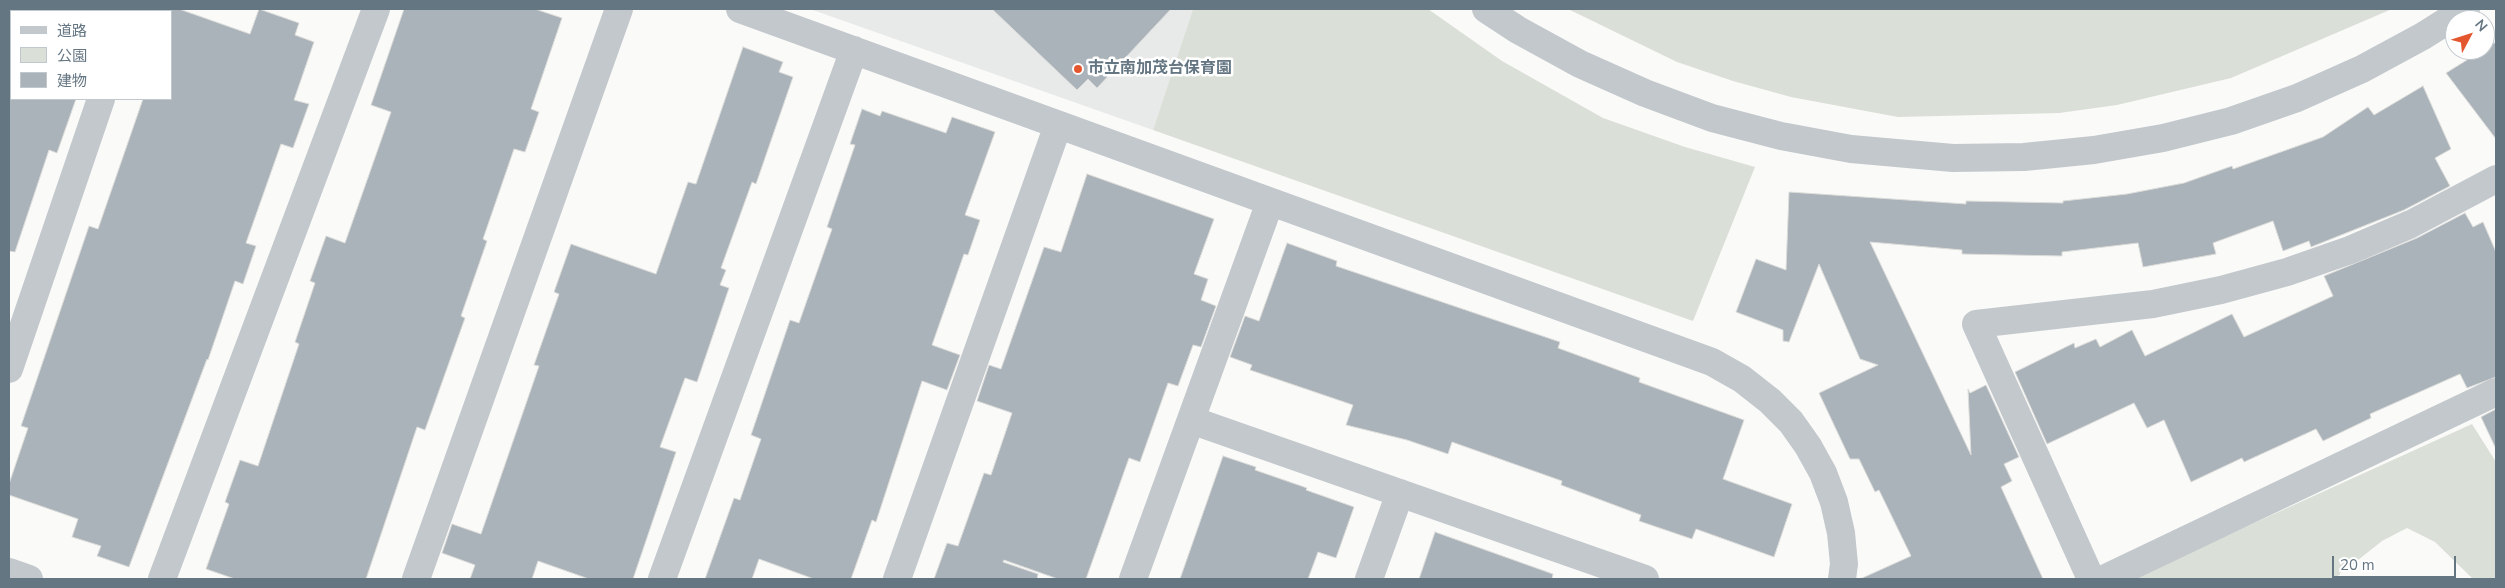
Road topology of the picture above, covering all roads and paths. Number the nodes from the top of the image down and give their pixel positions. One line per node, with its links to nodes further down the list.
1 (376, 9): 18 (street)
2 (619, 9): 19 (street)
3 (740, 9): 6 (street)
4 (1486, 9): 5 (street)
5 (2466, 9)
6 (854, 50): 8 (street); 20 (street)
7 (101, 100): 11 (street)
8 (1058, 124): 10 (street); 21 (street)
9 (2496, 179): 26 (street)
10 (1270, 202): 13 (street); 25 (street)
11 (9, 369)
12 (2496, 392): 27 (street)
13 (1191, 420): 14 (street); 22 (street)
14 (1400, 493): 16 (street); 23 (street)
15 (9, 572): 17 (street)
16 (1604, 572): 24 (street)
17 (29, 579)
18 (162, 579)
19 (416, 579)
20 (662, 579)
21 (897, 579)
22 (1134, 579)
23 (1370, 579)
24 (1645, 579)
25 (1842, 579)
26 (2091, 579)
27 (2104, 579)

